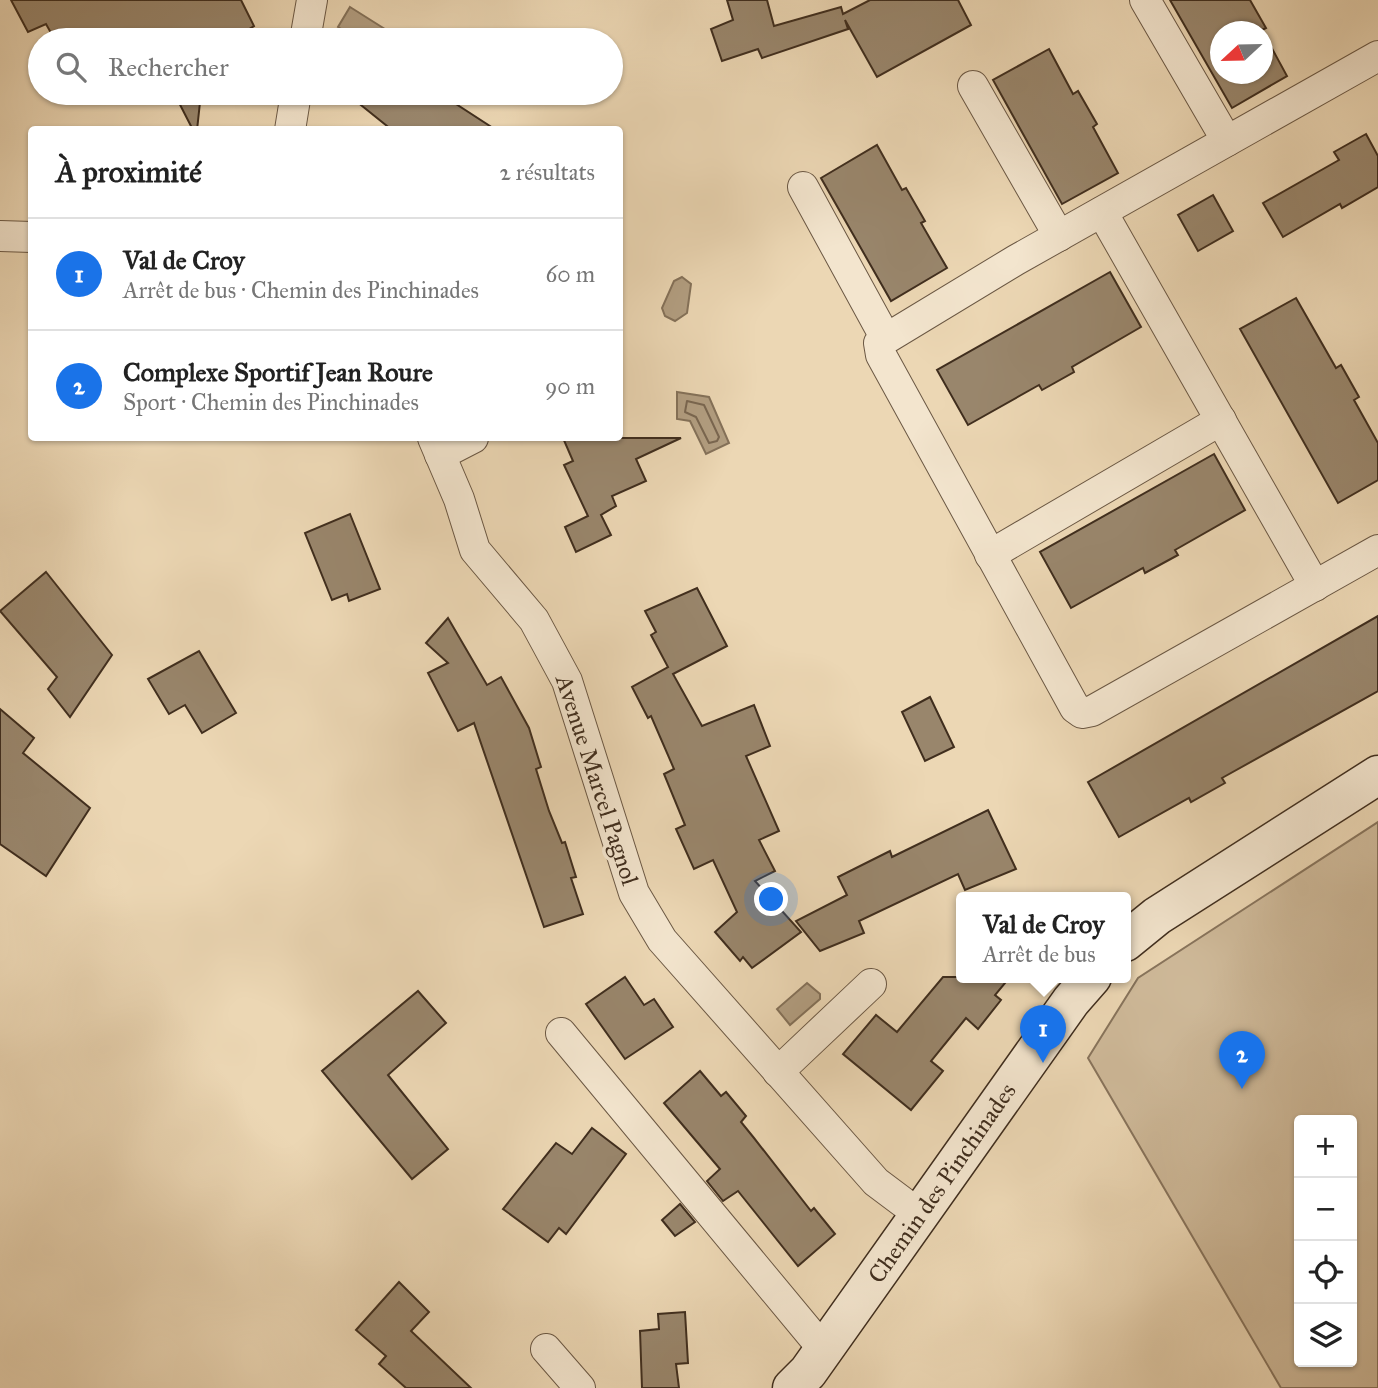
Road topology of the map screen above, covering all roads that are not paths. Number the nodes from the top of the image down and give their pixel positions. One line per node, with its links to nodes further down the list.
1 (312, 0): 3 (street)
2 (1145, 0): 8 (street)
3 (307, 28)
4 (1378, 56): 8 (street)
5 (974, 86): 12 (street)
6 (294, 105): 7 (street)
7 (291, 126)
8 (1227, 141): 10 (street)
9 (803, 187): 14 (street)
10 (1102, 212): 12 (street); 15 (street)
11 (0, 236): 13 (street)
12 (1059, 236): 14 (street)
13 (28, 237)
14 (885, 337): 19 (street)
15 (1221, 420): 19 (street); 20 (street)
16 (459, 441): 17 (street)
17 (437, 446): 26 (street, Avenue Marcel Pagnol)
18 (1378, 550): 20 (street)
19 (990, 555): 20 (street)
20 (1315, 586)
21 (1378, 775): 22 (street)
22 (1131, 937)
23 (1087, 983): 27 (street, Chemin des Pinchinades)
24 (871, 984): 26 (street)
25 (561, 1033): 29 (street)
26 (778, 1072): 27 (street, Avenue Marcel Pagnol)
27 (920, 1215): 29 (street, Chemin des Pinchinades)
28 (546, 1349): 30 (street)
29 (824, 1350): 31 (street, Chemin des Pinchinades)
30 (580, 1388)
31 (792, 1388)

